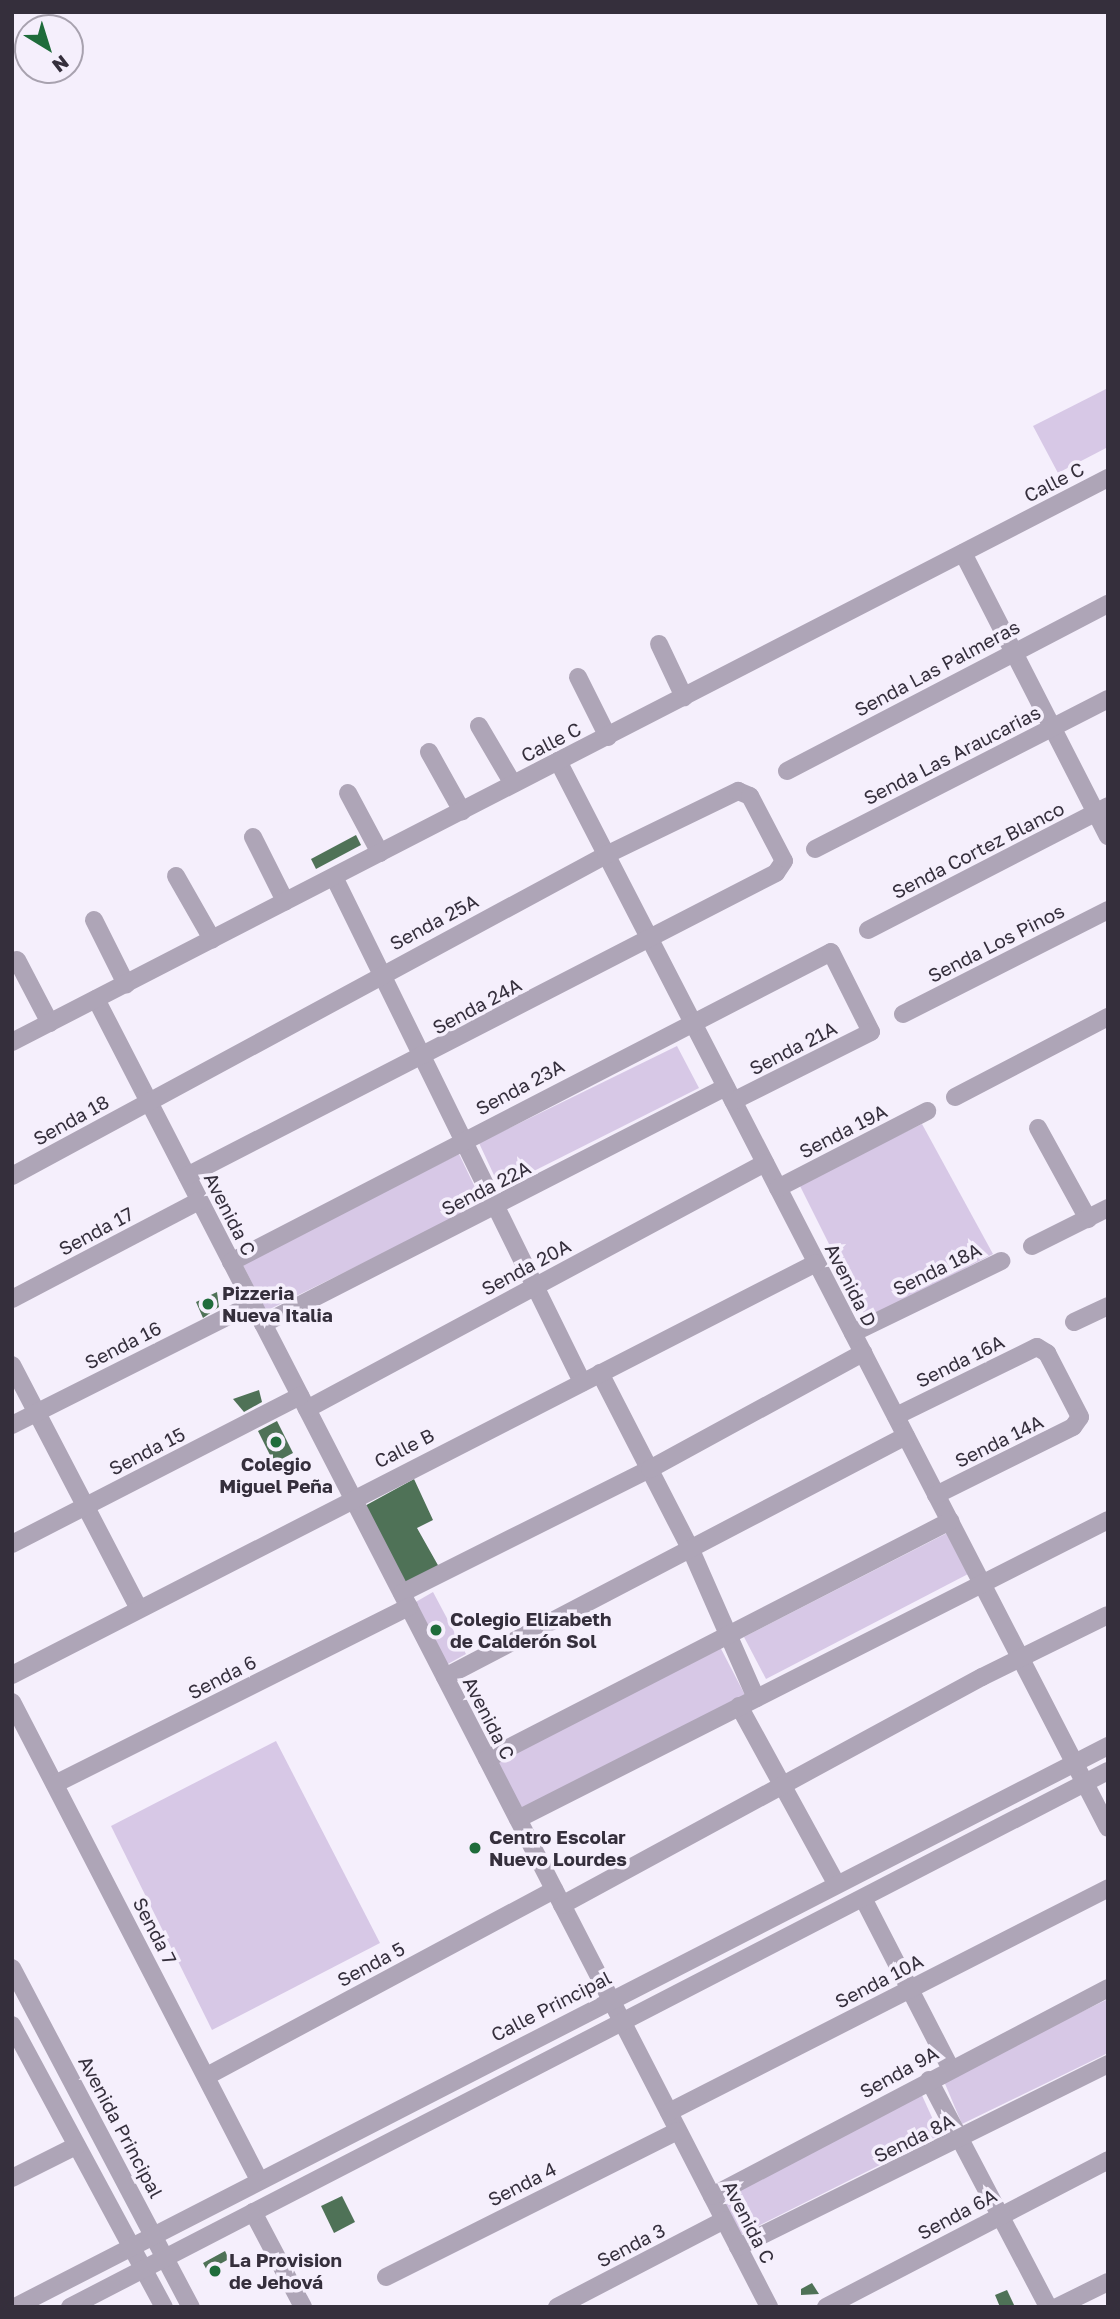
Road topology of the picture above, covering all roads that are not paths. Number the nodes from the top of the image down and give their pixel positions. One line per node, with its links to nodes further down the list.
1 (1108, 478): 2 (street, Calle C)
2 (963, 553): 5 (street); 7 (street, Calle C)
3 (1108, 604): 5 (street, Senda Las Palmeras)
4 (659, 644): 7 (street)
5 (1014, 651): 10 (street); 14 (street, Senda Las Palmeras)
6 (578, 677): 11 (street)
7 (684, 697): 11 (street, Calle C)
8 (1108, 699): 10 (street, Senda Las Araucarias)
9 (480, 726): 15 (street)
10 (1053, 727): 17 (street); 21 (street, Senda Las Araucarias)
11 (608, 737): 13 (street, Calle C)
12 (429, 752): 18 (street)
13 (558, 761): 15 (street, Calle C); 23 (street, Avenida D)
14 (787, 771)
15 (513, 784): 18 (street, Calle C)
16 (348, 793): 22 (street)
17 (1102, 810): 19 (street); 30 (street, Senda Cortez Blanco)
18 (462, 811): 22 (street, Calle C)
19 (1108, 836)
20 (253, 837): 27 (street)
21 (815, 849)
22 (380, 853): 26 (street, Calle C)
23 (606, 855): 24 (street, Senda 25A); 32 (street, Avenida D); 34 (street, Senda 25A)
24 (783, 869): 32 (street, Senda 24A)
25 (176, 876): 31 (street)
26 (334, 877): 27 (street, Calle C); 34 (street)
27 (285, 901): 31 (street, Calle C)
28 (1108, 910): 37 (street, Senda Los Pinos)
29 (94, 920): 35 (street)
30 (868, 930)
31 (212, 939): 35 (street, Calle C)
32 (650, 939): 39 (street, Avenida D); 43 (street, Senda 24A)
33 (17, 960): 40 (street)
34 (381, 974): 43 (street); 46 (street, Senda 25A)
35 (126, 984): 36 (street, Calle C)
36 (96, 999): 40 (street, Calle C); 46 (street, Avenida C)
37 (903, 1014)
38 (1108, 1017): 45 (street)
39 (692, 1021): 41 (street, Senda 23A); 44 (street, Avenida D); 49 (street, Senda 23A)
40 (50, 1023): 42 (street, Calle C)
41 (871, 1031): 44 (street, Senda 21A)
42 (12, 1042)
43 (423, 1058): 49 (street); 52 (street, Senda 24A)
44 (729, 1094): 50 (street, Avenida D); 55 (street, Senda 22A)
45 (955, 1097)
46 (147, 1099): 51 (street, Senda 18); 52 (street, Avenida C)
47 (927, 1111): 53 (street, Senda 19A)
48 (1038, 1128): 57 (street)
49 (464, 1141): 55 (street); 60 (street, Senda 23A)
50 (765, 1163): 53 (street, Avenida D); 62 (street, Senda 20A)
51 (12, 1175)
52 (187, 1176): 54 (street, Avenida C)
53 (778, 1188): 61 (street, Avenida D)
54 (199, 1201): 60 (street, Avenida C); 63 (street, Senda 17)
55 (496, 1207): 62 (street); 67 (street, Senda 22A)
56 (1108, 1208): 57 (street)
57 (1088, 1219): 58 (street)
58 (1032, 1246)
59 (1001, 1261): 68 (street, Senda 18A)
60 (231, 1262): 64 (street, Avenida C)
61 (816, 1263): 68 (street, Avenida D); 71 (street, Calle B)
62 (534, 1285): 72 (street); 73 (street, Senda 20A)
63 (12, 1299)
64 (253, 1304): 67 (street, Avenida C); 74 (street, Senda 16)
65 (1108, 1306): 66 (street)
66 (1074, 1322)
67 (263, 1324): 73 (street, Avenida C)
68 (853, 1333): 69 (street, Avenida D)
69 (863, 1353): 75 (street, Avenida D); 79 (street, Senda 6)
70 (12, 1365): 74 (street)
71 (600, 1373): 72 (street, Calle B); 79 (street)
72 (582, 1382): 81 (street, Calle B)
73 (304, 1403): 81 (street, Avenida C); 82 (street, Senda 15)
74 (37, 1412): 77 (street, Senda 16); 82 (street)
75 (897, 1416): 76 (street, Senda 16A); 78 (street, Avenida D)
76 (1079, 1423): 80 (street, Senda 14A)
77 (12, 1425)
78 (906, 1436): 80 (street, Avenida D); 86 (street)
79 (650, 1469): 86 (street); 88 (street, Senda 6)
80 (936, 1495): 84 (street, Avenida D)
81 (352, 1497): 88 (street, Avenida C); 89 (street, Calle B)
82 (86, 1506): 85 (street, Senda 15); 89 (street)
83 (1108, 1520): 87 (street)
84 (950, 1521): 87 (street, Avenida D); 91 (street)
85 (12, 1544)
86 (691, 1550): 91 (street); 94 (street)
87 (981, 1582): 92 (street, Avenida D); 96 (street)
88 (405, 1600): 94 (street, Avenida C); 102 (street, Senda 6)
89 (139, 1609): 93 (street, Calle B)
90 (1108, 1615): 92 (street, Senda 5)
91 (728, 1632): 96 (street); 98 (street)
92 (1020, 1658): 99 (street, Avenida D); 103 (street, Senda 5)
93 (12, 1675)
94 (444, 1677): 98 (street, Avenida C)
95 (12, 1702): 102 (street, Senda 7)
96 (748, 1702): 103 (street); 104 (street)
97 (1108, 1746): 99 (street, Calle Principal)
98 (486, 1759): 104 (street, Avenida C)
99 (1075, 1764): 101 (street, Avenida D); 106 (street, Calle Principal)
100 (1108, 1771): 101 (street)
101 (1085, 1783): 105 (street, Avenida D); 109 (street)
102 (55, 1784): 119 (street, Senda 7)
103 (783, 1784): 106 (street); 108 (street, Senda 5)
104 (518, 1819): 108 (street, Avenida C)
105 (1108, 1828)
106 (836, 1883): 113 (street, Calle Principal)
107 (1108, 1888): 111 (street, Senda 10A)
108 (558, 1898): 113 (street, Avenida C); 119 (street, Senda 5)
109 (864, 1900): 111 (street); 114 (street)
110 (12, 1968): 132 (street, Avenida Principal)
111 (911, 1988): 118 (street); 121 (street, Senda 10A)
112 (1108, 1988): 118 (street, Senda 9A)
113 (610, 1999): 114 (street, Avenida C); 127 (street, Calle Principal)
114 (622, 2022): 121 (street, Avenida C); 129 (street)
115 (12, 2025): 116 (street)
116 (19, 2053): 124 (street)
117 (1108, 2064): 123 (street, Senda 8A)
118 (950, 2067): 120 (street, Senda 9A)
119 (206, 2076): 127 (street, Senda 7)
120 (929, 2080): 123 (street); 128 (street, Senda 9A)
121 (669, 2112): 122 (street, Avenida C)
122 (678, 2131): 128 (street, Avenida C); 137 (street, Senda 4)
123 (958, 2140): 130 (street); 134 (street, Senda 8A)
124 (76, 2146): 126 (street); 133 (street)
125 (1108, 2160): 130 (street, Senda 6A)
126 (12, 2178)
127 (259, 2180): 132 (street, Calle Principal)
128 (712, 2196): 131 (street, Avenida C)
129 (253, 2212): 135 (street); 143 (street)
130 (999, 2216): 146 (street, Senda 6A); 147 (street)
131 (724, 2220): 134 (street, Avenida C); 144 (street, Senda 3)
132 (154, 2235): 133 (street, Calle Principal); 135 (street, Avenida Principal)
133 (133, 2246): 136 (street); 139 (street, Calle Principal)
134 (738, 2247): 145 (street, Avenida C)
135 (166, 2258): 136 (street); 142 (street, Avenida Principal)
136 (144, 2268): 140 (street); 141 (street)
137 (386, 2277)
138 (1105, 2290): 148 (street)
139 (15, 2307)
140 (70, 2307)
141 (164, 2307)
142 (191, 2307)
143 (303, 2307)
144 (557, 2307)
145 (769, 2307)
146 (826, 2307)
147 (1048, 2307)
148 (1057, 2307)

